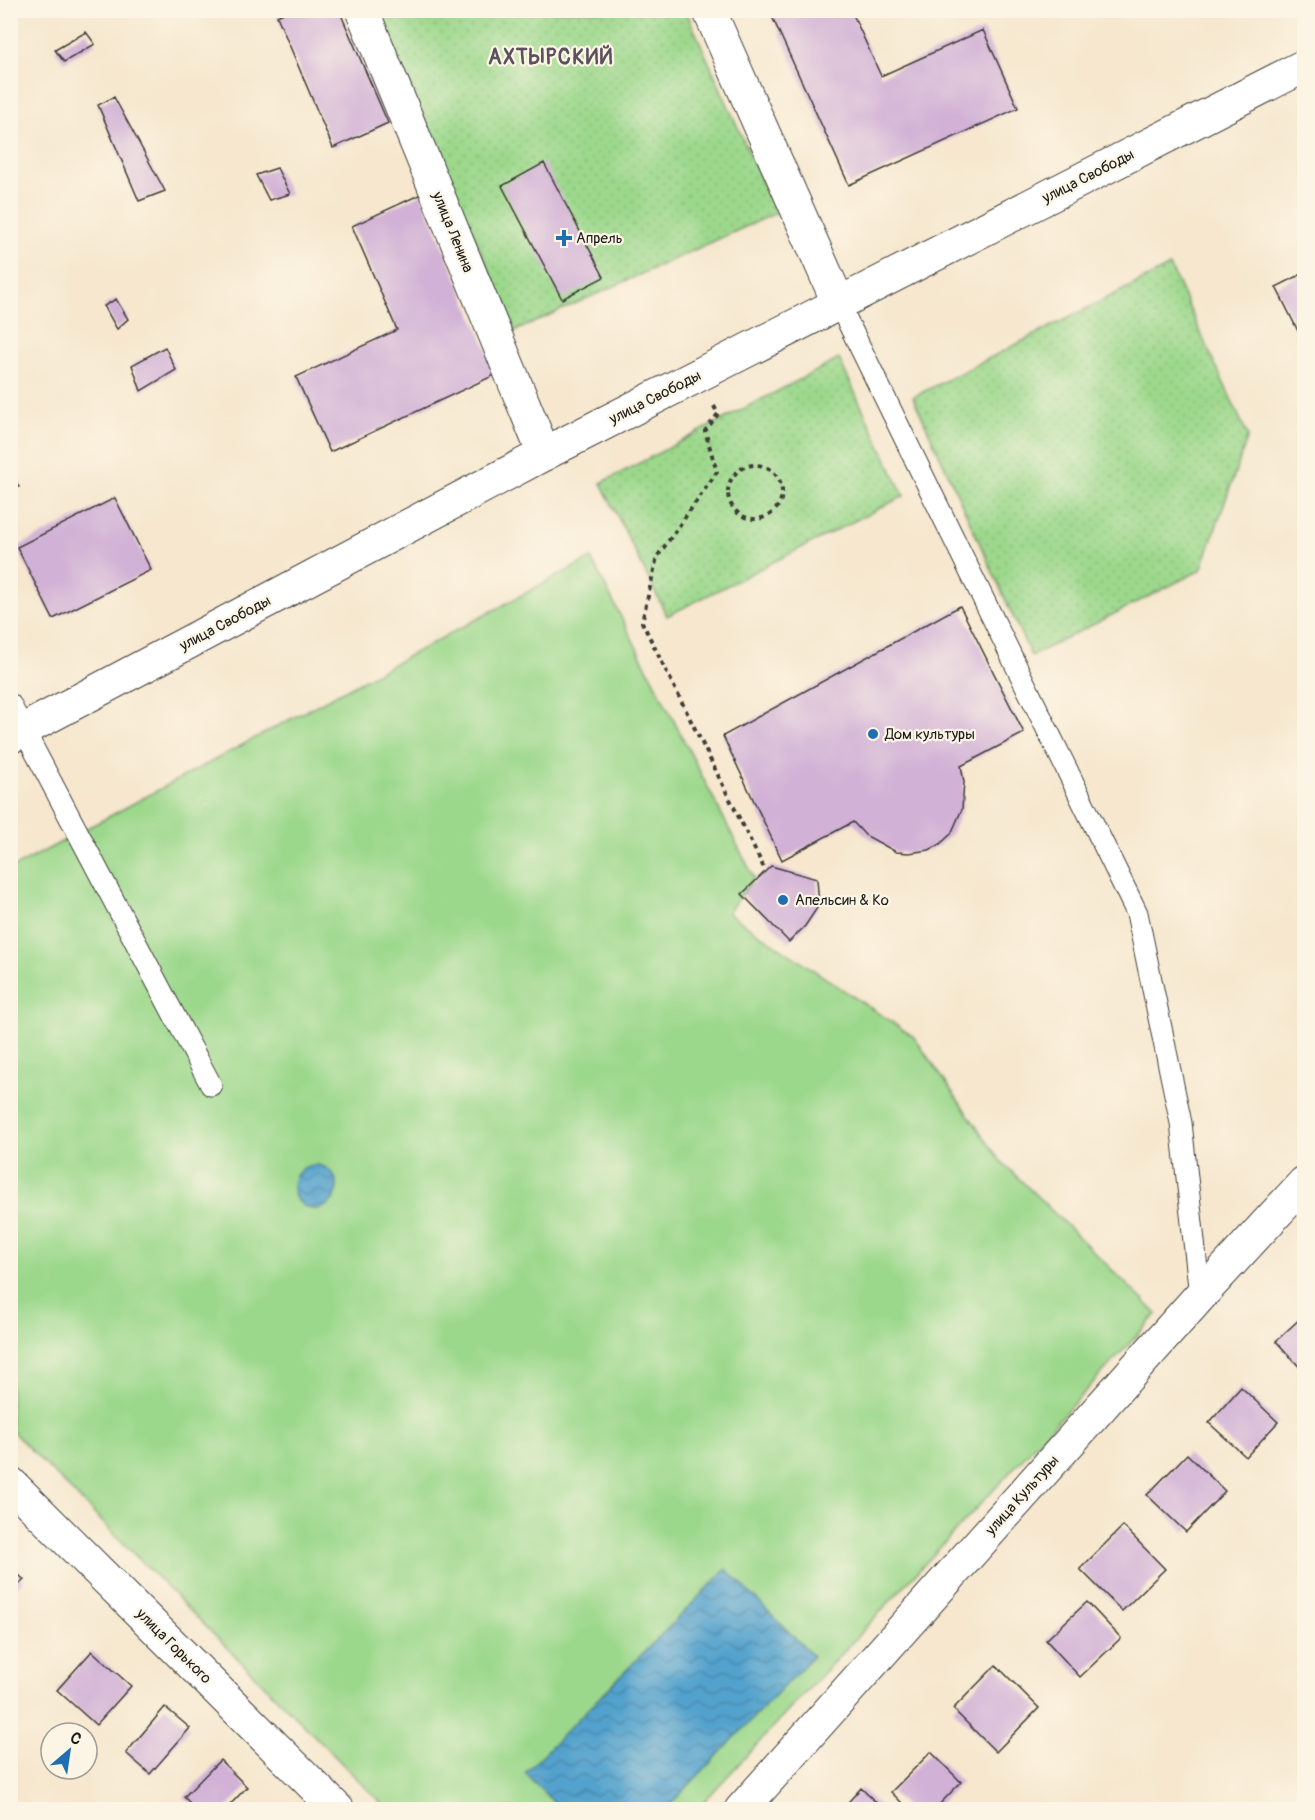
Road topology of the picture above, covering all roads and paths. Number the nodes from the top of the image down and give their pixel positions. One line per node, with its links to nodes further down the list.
1 (362, 10): 6 (street, улица Ленина)
2 (709, 10): 4 (street)
3 (1305, 66): 4 (street, улица Свободы)
4 (839, 304): 5 (street, улица Свободы); 12 (lane)
5 (698, 375): 6 (street, улица Свободы); 9 (path)
6 (544, 454): 8 (street, улица Свободы)
7 (727, 490): 7 (path)
8 (15, 723): 10 (lane)
9 (765, 870)
10 (211, 1085)
11 (1305, 1183): 12 (street, улица Культуры)
12 (1200, 1296): 15 (street, улица Культуры)
13 (10, 1483): 14 (street, улица Горького)
14 (338, 1809)
15 (741, 1809)

